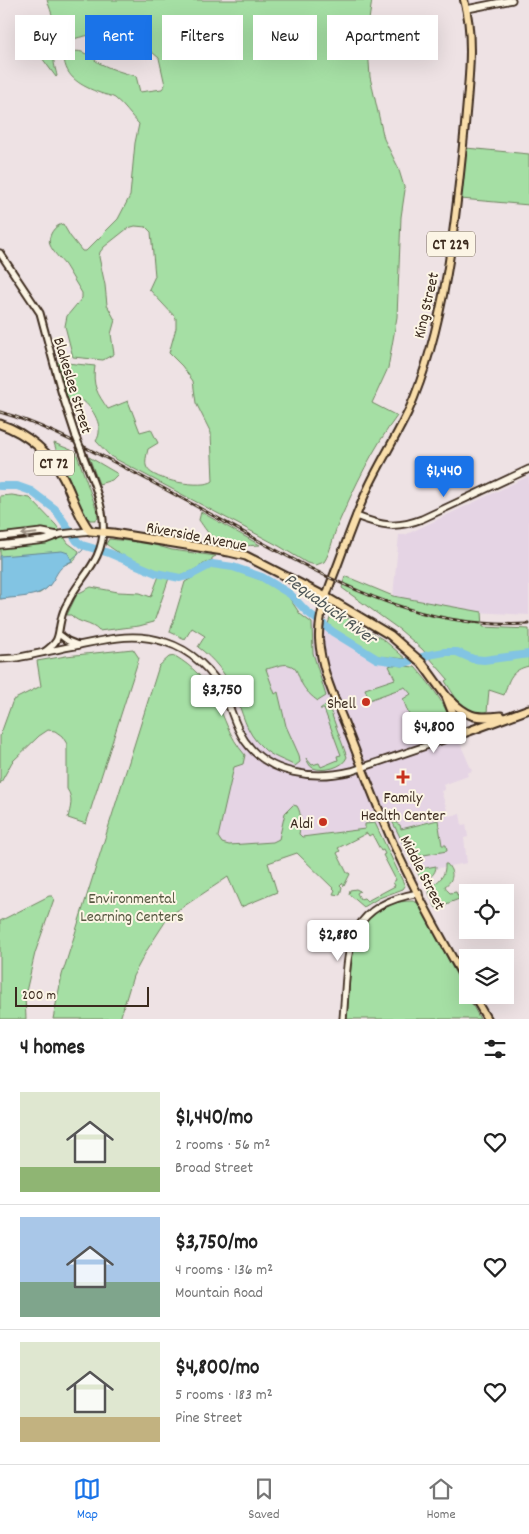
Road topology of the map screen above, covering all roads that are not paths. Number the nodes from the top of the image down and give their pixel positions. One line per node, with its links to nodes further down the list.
1 (464, 0): 3 (main road, King Street / CT 229)
2 (512, 0): 3 (main road)
3 (467, 9): 7 (main road, King Street / CT 229)
4 (0, 253): 9 (street, Blakeslee Street, bridge)
5 (0, 424): 8 (highway, CT 72)
6 (529, 469): 7 (main road)
7 (356, 516): 13 (main road, King Street / CT 229)
8 (90, 532): 9 (highway, Riverside Avenue); 10 (main road)
9 (105, 532): 13 (highway, Riverside Avenue); 14 (street)
10 (59, 535): 11 (main road, one-way to 11); 12 (main road)
11 (0, 537)
12 (0, 545)
13 (326, 597): 18 (highway, Riverside Avenue); 22 (main road, Middle Street / CT 229)
14 (60, 635): 15 (street); 16 (street)
15 (78, 645): 16 (main road); 22 (main road)
16 (44, 652): 17 (main road)
17 (0, 659)
18 (446, 696): 20 (highway); 21 (highway, Riverside Avenue)
19 (529, 709): 20 (highway)
20 (516, 713): 21 (highway)
21 (461, 734): 22 (main road)
22 (362, 768): 23 (main road, Middle Street / CT 229)
23 (419, 892): 24 (main road, Middle Street / CT 229); 26 (main road)
24 (459, 968)
25 (478, 1004): 27 (main road)
26 (343, 1019)
27 (487, 1019)

